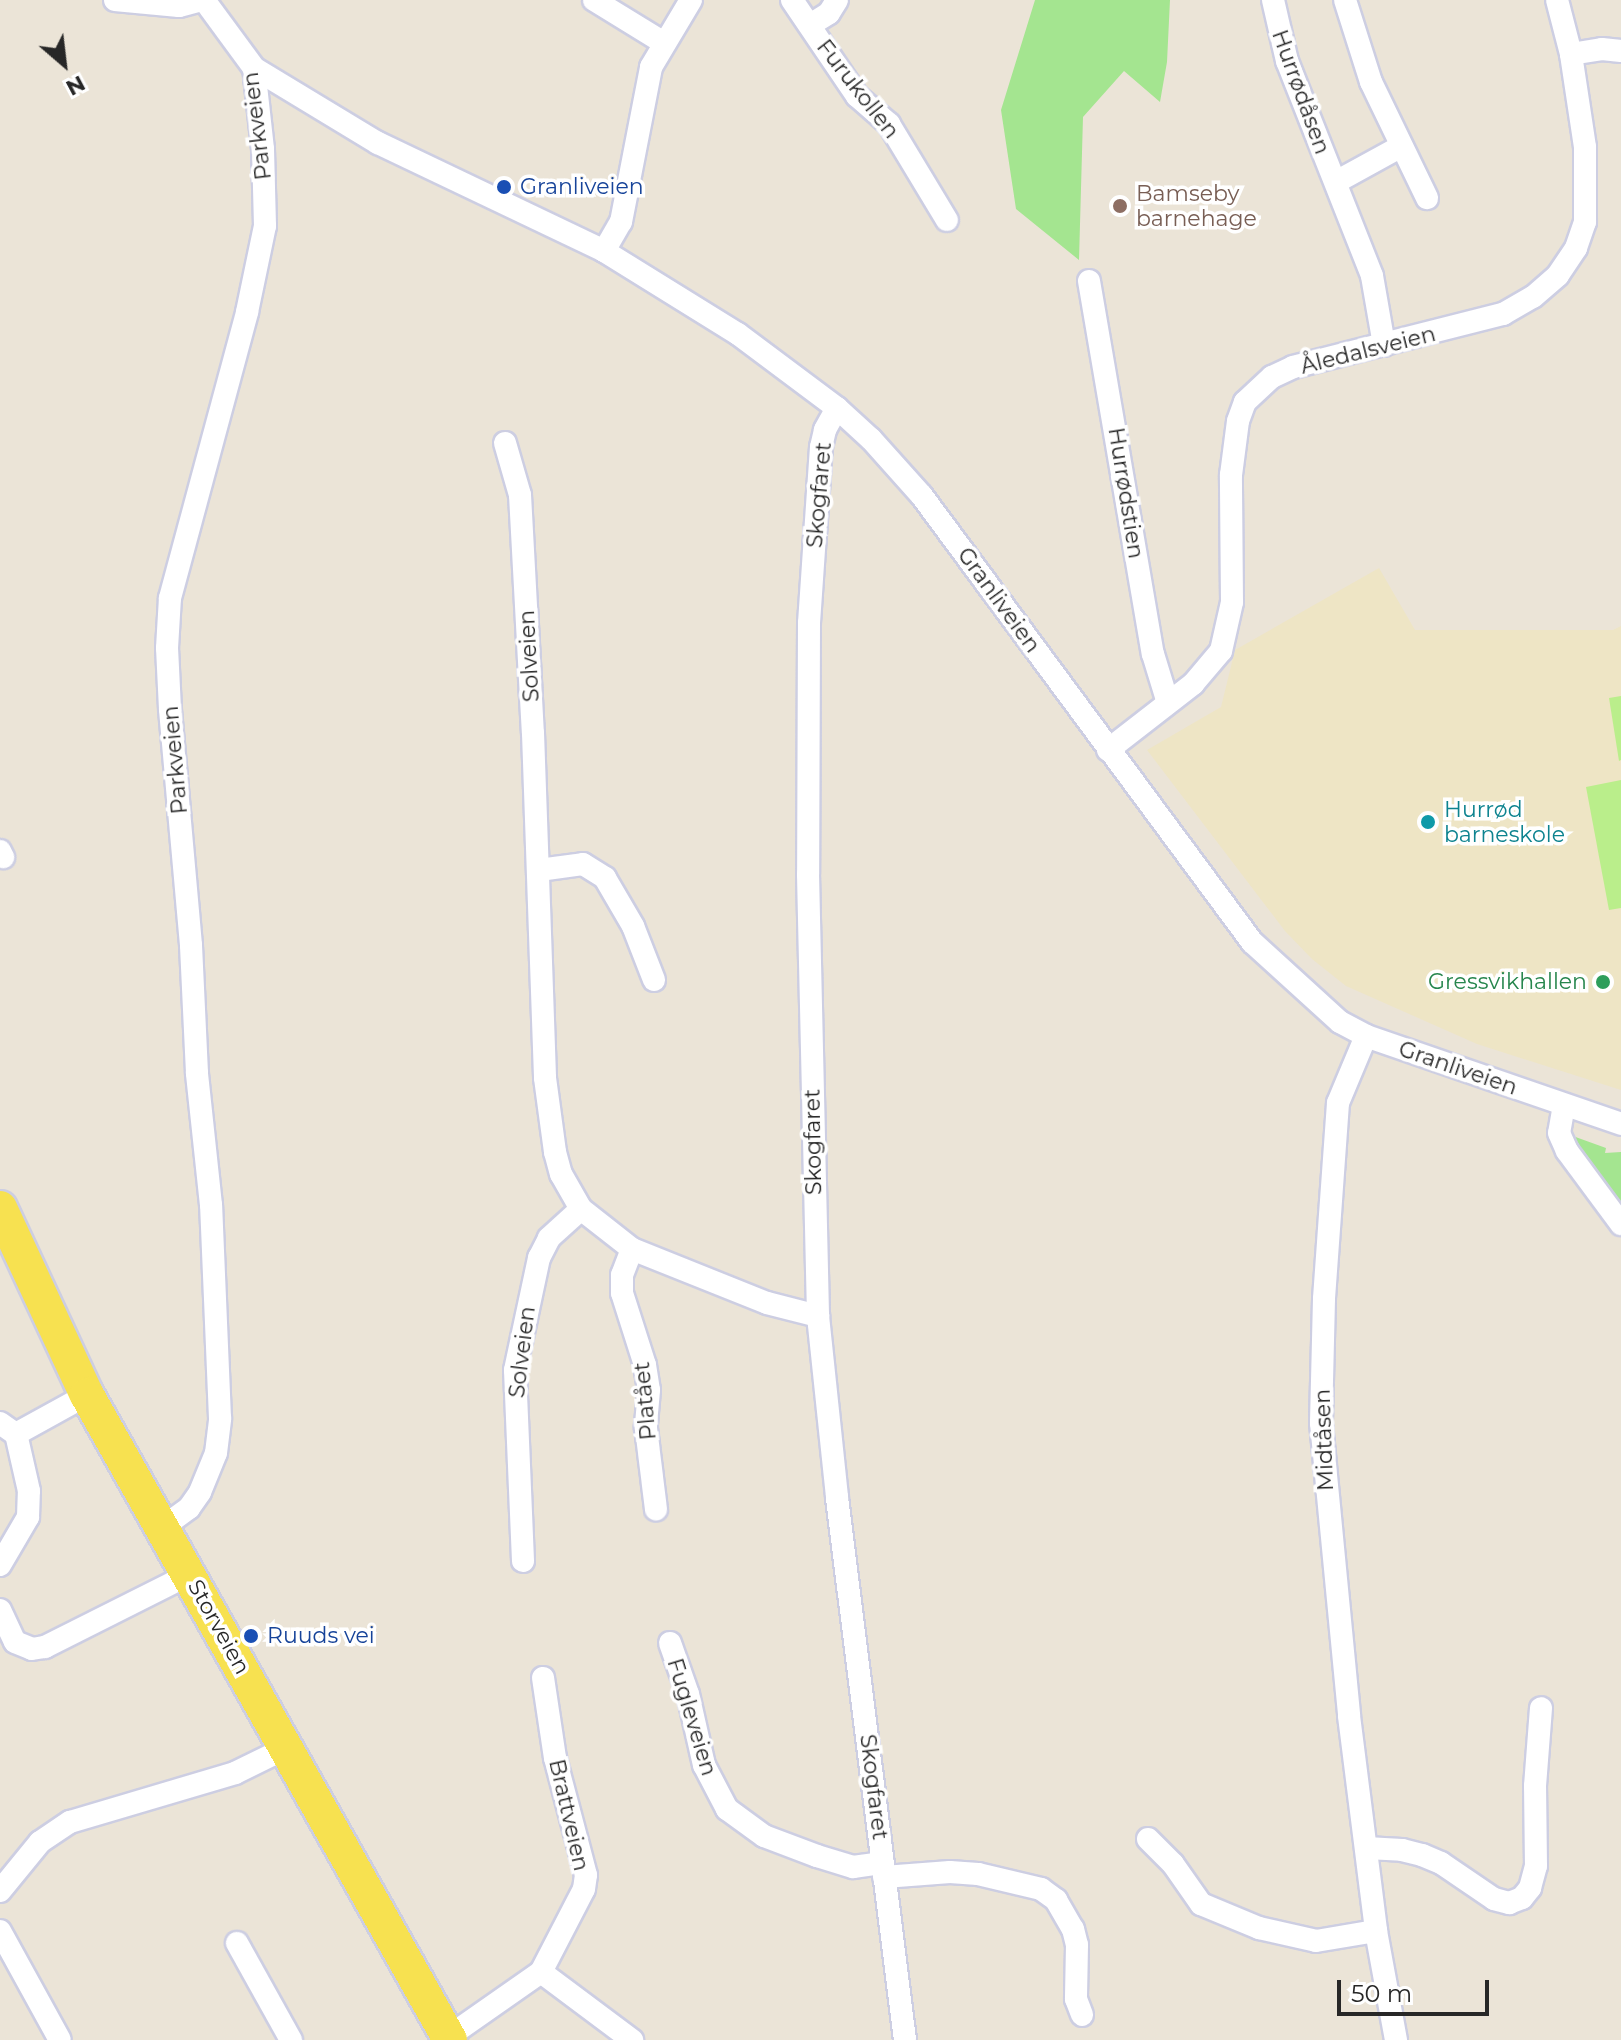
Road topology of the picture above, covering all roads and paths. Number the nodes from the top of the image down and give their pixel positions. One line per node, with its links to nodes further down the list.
1 (115, 0): 2 (street)
2 (203, 0): 14 (street, Parkveien)
3 (594, 0): 11 (street)
4 (691, 0): 11 (street)
5 (792, 0): 10 (street, Furukollen)
6 (837, 0): 10 (street)
7 (1273, 0): 16 (street, Hurrødåsen)
8 (1345, 0): 15 (street)
9 (1557, 0): 13 (street, Åledalsveien)
10 (810, 25): 18 (street, Furukollen)
11 (664, 43): 19 (street)
12 (1621, 51): 13 (street)
13 (1571, 54): 21 (street, Åledalsveien)
14 (254, 68): 19 (street, Granliveien); 39 (street, Parkveien)
15 (1400, 147): 16 (street, Hurrødåsen); 17 (street)
16 (1336, 182): 21 (street, Hurrødåsen)
17 (1427, 198)
18 (947, 220)
19 (604, 251): 22 (street, Granliveien)
20 (1089, 281): 24 (street, Hurrødstien)
21 (1384, 345): 24 (street, Åledalsveien)
22 (837, 408): 25 (street, Granliveien); 35 (street, Skogfaret)
23 (505, 443): 26 (street, Solveien)
24 (1168, 703): 25 (street, Åledalsveien)
25 (1108, 750): 28 (street, Granliveien)
26 (539, 870): 27 (street); 32 (street, Solveien)
27 (654, 980)
28 (1366, 1036): 29 (street, Granliveien); 49 (street, Midtåsen)
29 (1564, 1105): 30 (street, Granliveien); 33 (street)
30 (1621, 1124)
31 (0, 1208): 36 (main road, Storveien)
32 (581, 1209): 34 (street, Solveien); 40 (street, Solveien)
33 (1621, 1224)
34 (632, 1249): 35 (street, Solveien); 38 (street, Platået)
35 (818, 1316): 50 (street, Skogfaret)
36 (87, 1395): 37 (street); 39 (main road, Storveien)
37 (8, 1429): 41 (street)
38 (656, 1509)
39 (163, 1527): 47 (main road, Storveien)
40 (523, 1561)
41 (0, 1565)
42 (172, 1583): 43 (street)
43 (0, 1610)
44 (670, 1643): 50 (street, Fugleveien)
45 (543, 1678): 55 (street, Brattveien)
46 (1541, 1708): 49 (street)
47 (286, 1748): 51 (street); 57 (main road, Storveien)
48 (1148, 1839): 53 (street)
49 (1366, 1848): 53 (street, Midtåsen)
50 (884, 1870): 56 (street); 61 (street, Skogfaret)
51 (0, 1891)
52 (0, 1931): 58 (street)
53 (1376, 1931): 62 (street, Midtåsen)
54 (237, 1943): 59 (street)
55 (541, 1972): 57 (street, Brattveien); 60 (street)
56 (1082, 2015)
57 (449, 2038)
58 (60, 2040)
59 (291, 2040)
60 (632, 2040)
61 (905, 2040)
62 (1396, 2040)

